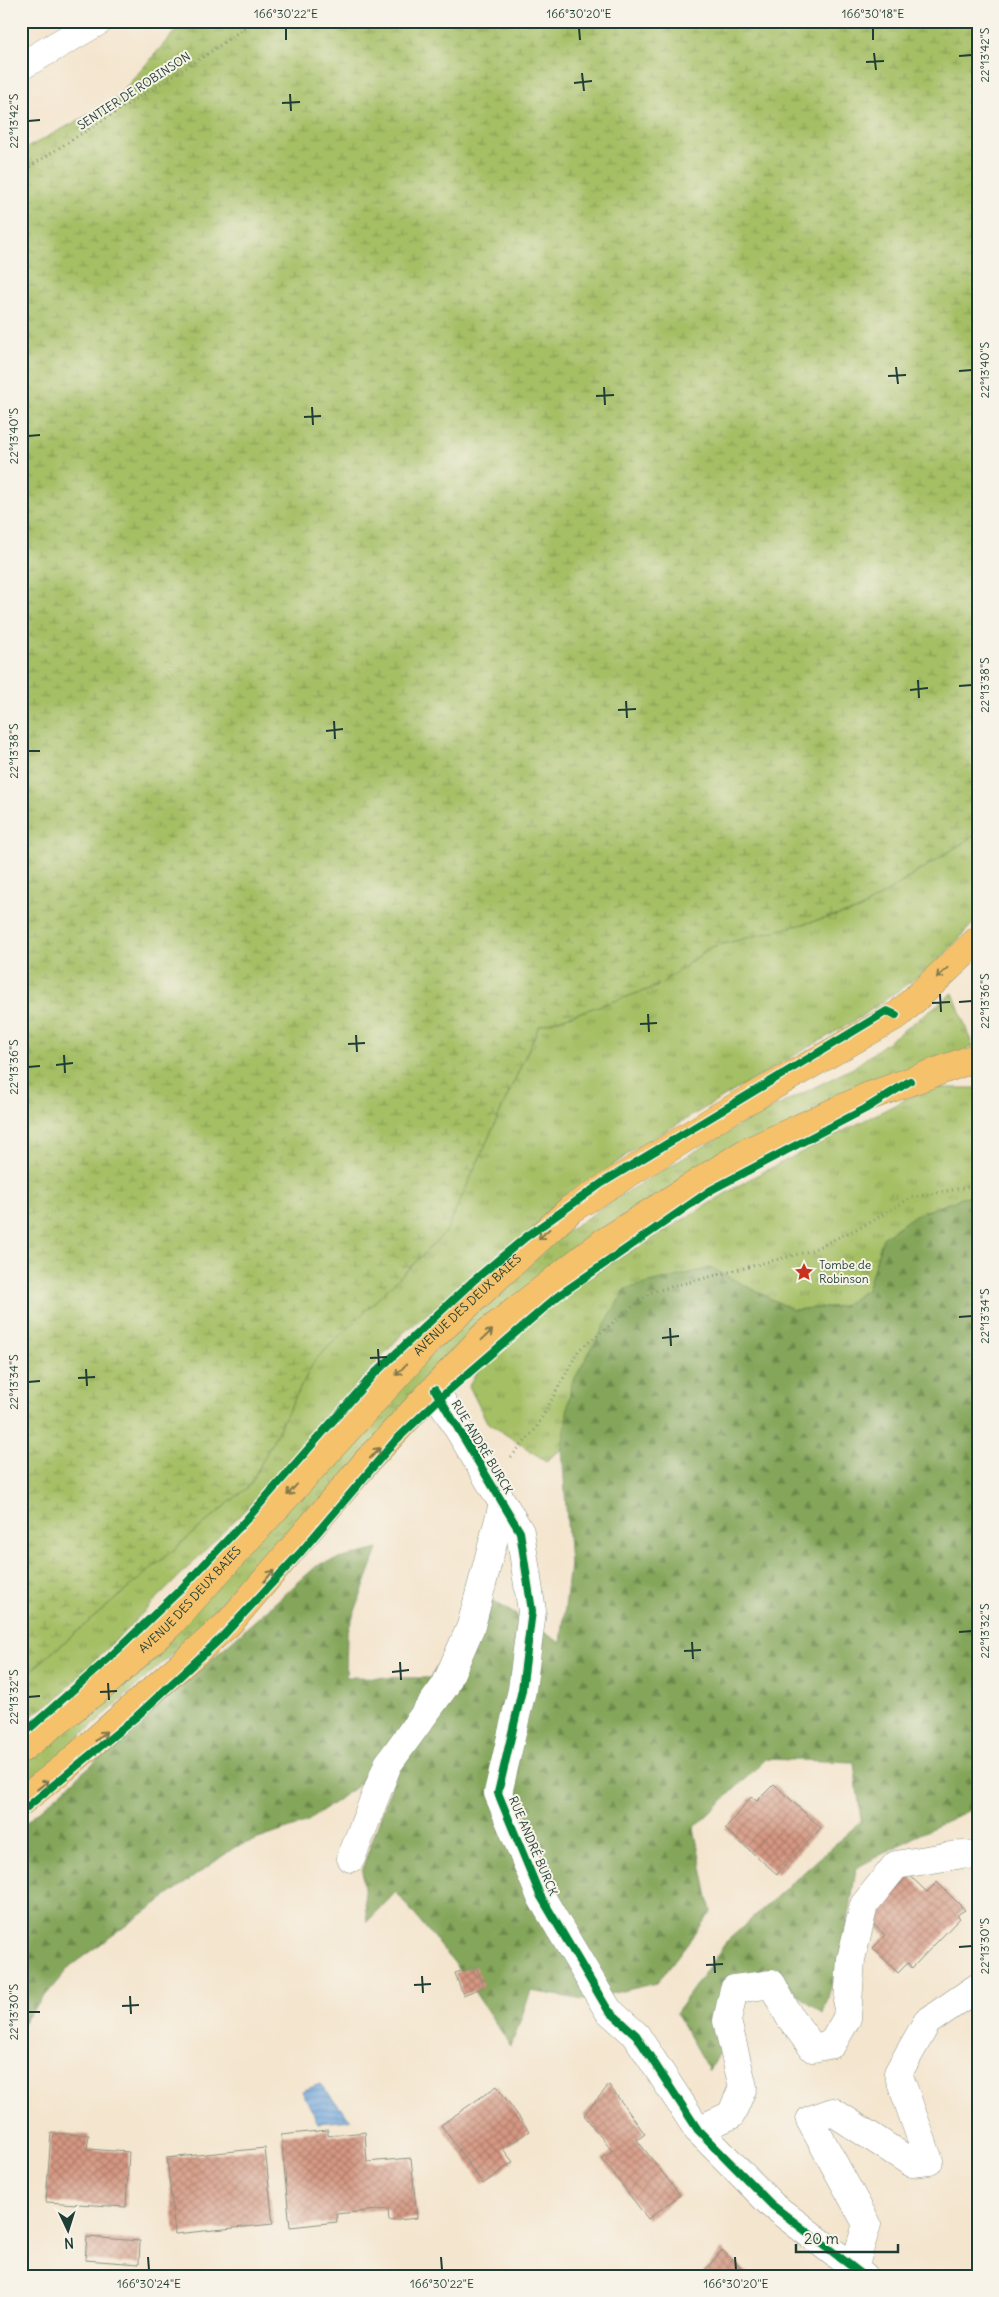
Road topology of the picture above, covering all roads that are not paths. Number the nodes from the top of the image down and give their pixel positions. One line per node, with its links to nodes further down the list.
1 (99, 21): 2 (street)
2 (21, 66)
3 (978, 940): 7 (main road, AVENUE DES DEUX BAIES, one-way to 7)
4 (978, 1057): 5 (main road, one-way to 4)
5 (435, 1390): 6 (street, RUE ANDRÉ BURCK); 8 (main road, one-way to 5)
6 (503, 1504): 10 (street); 12 (street, RUE ANDRÉ BURCK)
7 (21, 1749)
8 (21, 1802)
9 (978, 1856): 12 (street)
10 (351, 1858)
11 (978, 1987): 13 (street)
12 (698, 2130): 13 (street, RUE ANDRÉ BURCK)
13 (859, 2272)

